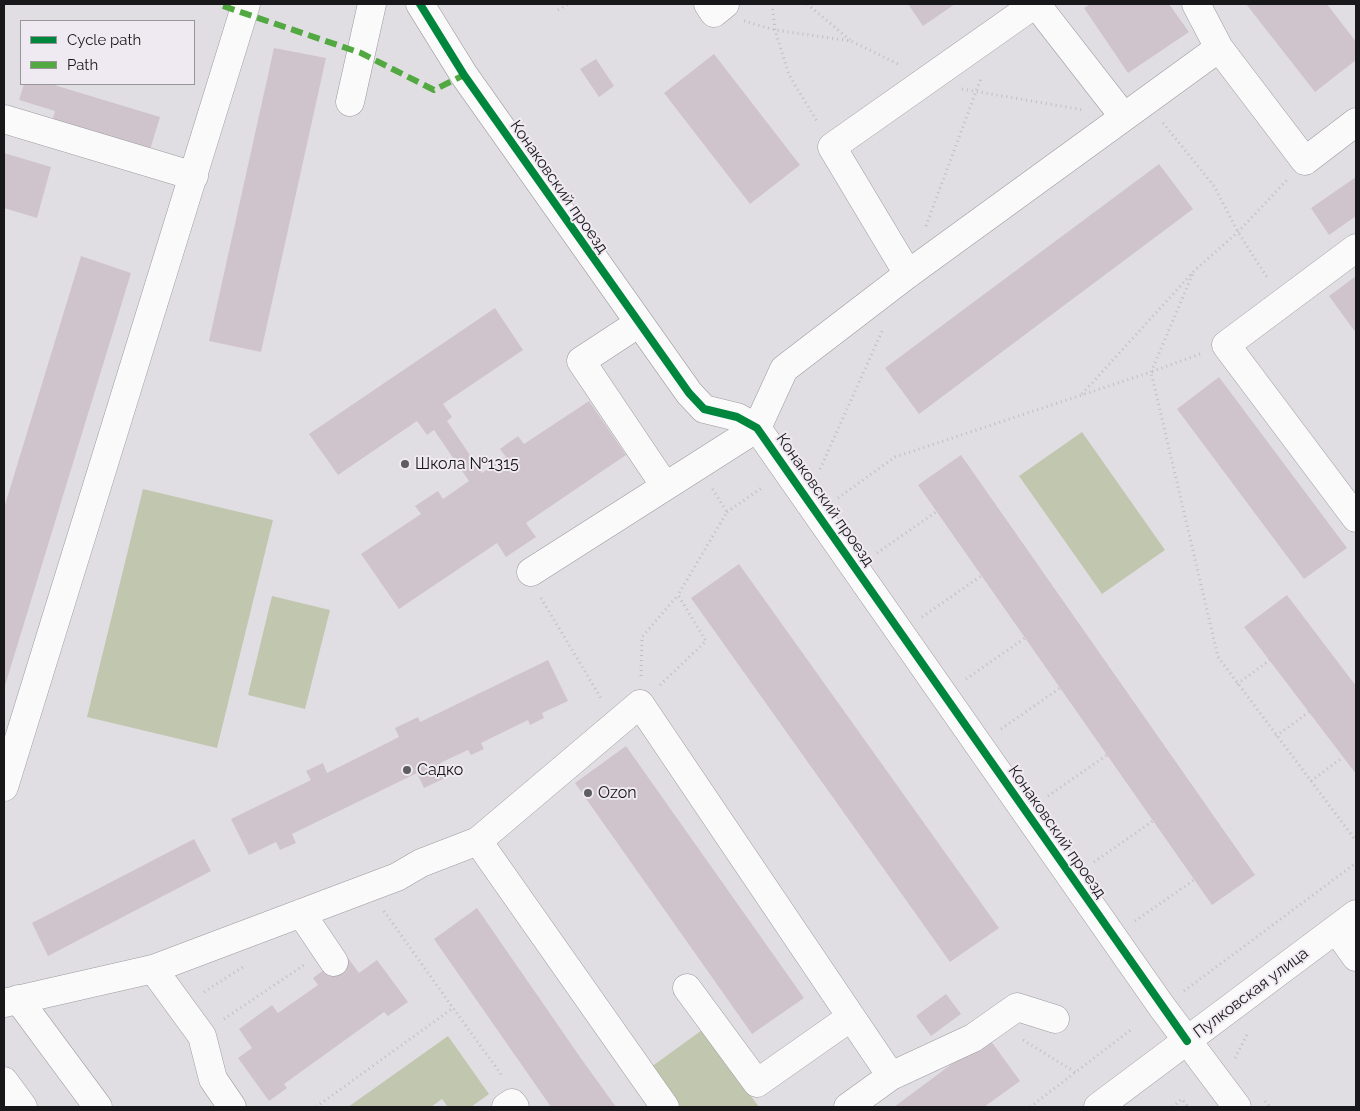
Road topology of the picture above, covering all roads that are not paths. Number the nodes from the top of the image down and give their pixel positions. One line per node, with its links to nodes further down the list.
1 (246, 4): 13 (street)
2 (372, 4): 9 (street)
3 (420, 4): 16 (street, Конаковский проезд)
4 (708, 4): 5 (street)
5 (725, 4)
6 (1035, 4): 10 (street); 15 (street)
7 (1196, 4): 8 (street)
8 (1219, 48): 10 (street); 12 (street)
9 (350, 102)
10 (1135, 109): 15 (street)
11 (4, 119): 13 (street)
12 (1356, 122)
13 (194, 176): 21 (street)
14 (1356, 248): 19 (street)
15 (908, 274): 17 (street)
16 (638, 323): 17 (street, Конаковский проезд); 18 (street)
17 (757, 428): 18 (street); 32 (street, Конаковский проезд)
18 (665, 486): 20 (street)
19 (1356, 518)
20 (531, 572)
21 (4, 787)
22 (478, 841): 23 (street); 30 (street); 38 (street)
23 (301, 913): 26 (street); 27 (street)
24 (1346, 922): 25 (street); 32 (street, Пулковская улица)
25 (1356, 957)
26 (334, 962)
27 (153, 970): 29 (street); 37 (street)
28 (687, 988): 30 (street)
29 (11, 1001): 36 (street)
30 (851, 1017): 33 (street)
31 (1056, 1019): 33 (street)
32 (1187, 1041): 40 (street, Пулковская улица); 41 (street, Конаковский проезд)
33 (891, 1076): 39 (street)
34 (4, 1081): 35 (street)
35 (23, 1107)
36 (98, 1107)
37 (232, 1107)
38 (666, 1107)
39 (848, 1107)
40 (1098, 1107)
41 (1237, 1107)

